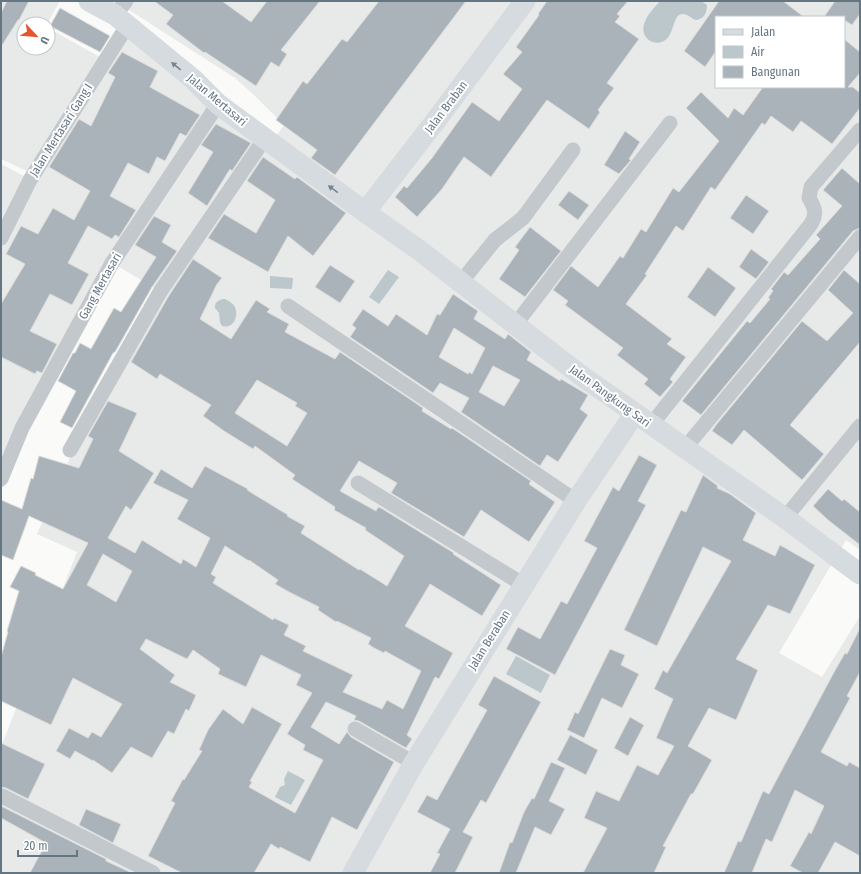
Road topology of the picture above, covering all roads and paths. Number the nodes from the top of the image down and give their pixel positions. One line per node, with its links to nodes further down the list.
1 (89, 1): 3 (street, Jalan Mertasari)
2 (525, 1): 9 (street, Jalan Braban)
3 (123, 14): 4 (street, Jalan Mertasari, one-way to 3); 11 (street, Jalan Mertasari Gang I)
4 (218, 104): 7 (street, Jalan Mertasari); 20 (street, Gang Mertasari)
5 (670, 123): 14 (street)
6 (860, 130): 16 (street)
7 (265, 138): 9 (street, Jalan Mertasari, one-way to 7); 19 (street)
8 (573, 150): 12 (street)
9 (365, 212): 12 (street, Jalan Pangkung Sari)
10 (860, 237): 18 (street)
11 (1, 238)
12 (461, 282): 14 (street, Jalan Pangkung Sari)
13 (288, 306): 22 (street)
14 (515, 325): 15 (street, Jalan Pangkung Sari)
15 (635, 413): 16 (street, Jalan Pangkung Sari); 22 (street, Jalan Beraban)
16 (651, 425): 18 (street, Jalan Pangkung Sari)
17 (860, 426): 23 (street)
18 (685, 448): 23 (street, Jalan Pangkung Sari)
19 (70, 450)
20 (1, 479)
21 (358, 483): 25 (street)
22 (576, 501): 25 (street, Jalan Beraban)
23 (785, 518): 24 (street, Jalan Pangkung Sari)
24 (860, 574)
25 (524, 585): 27 (street, Jalan Beraban)
26 (355, 729): 27 (street)
27 (414, 763): 30 (street, Jalan Beraban)
28 (2, 796): 29 (street)
29 (153, 873)
30 (353, 873)

